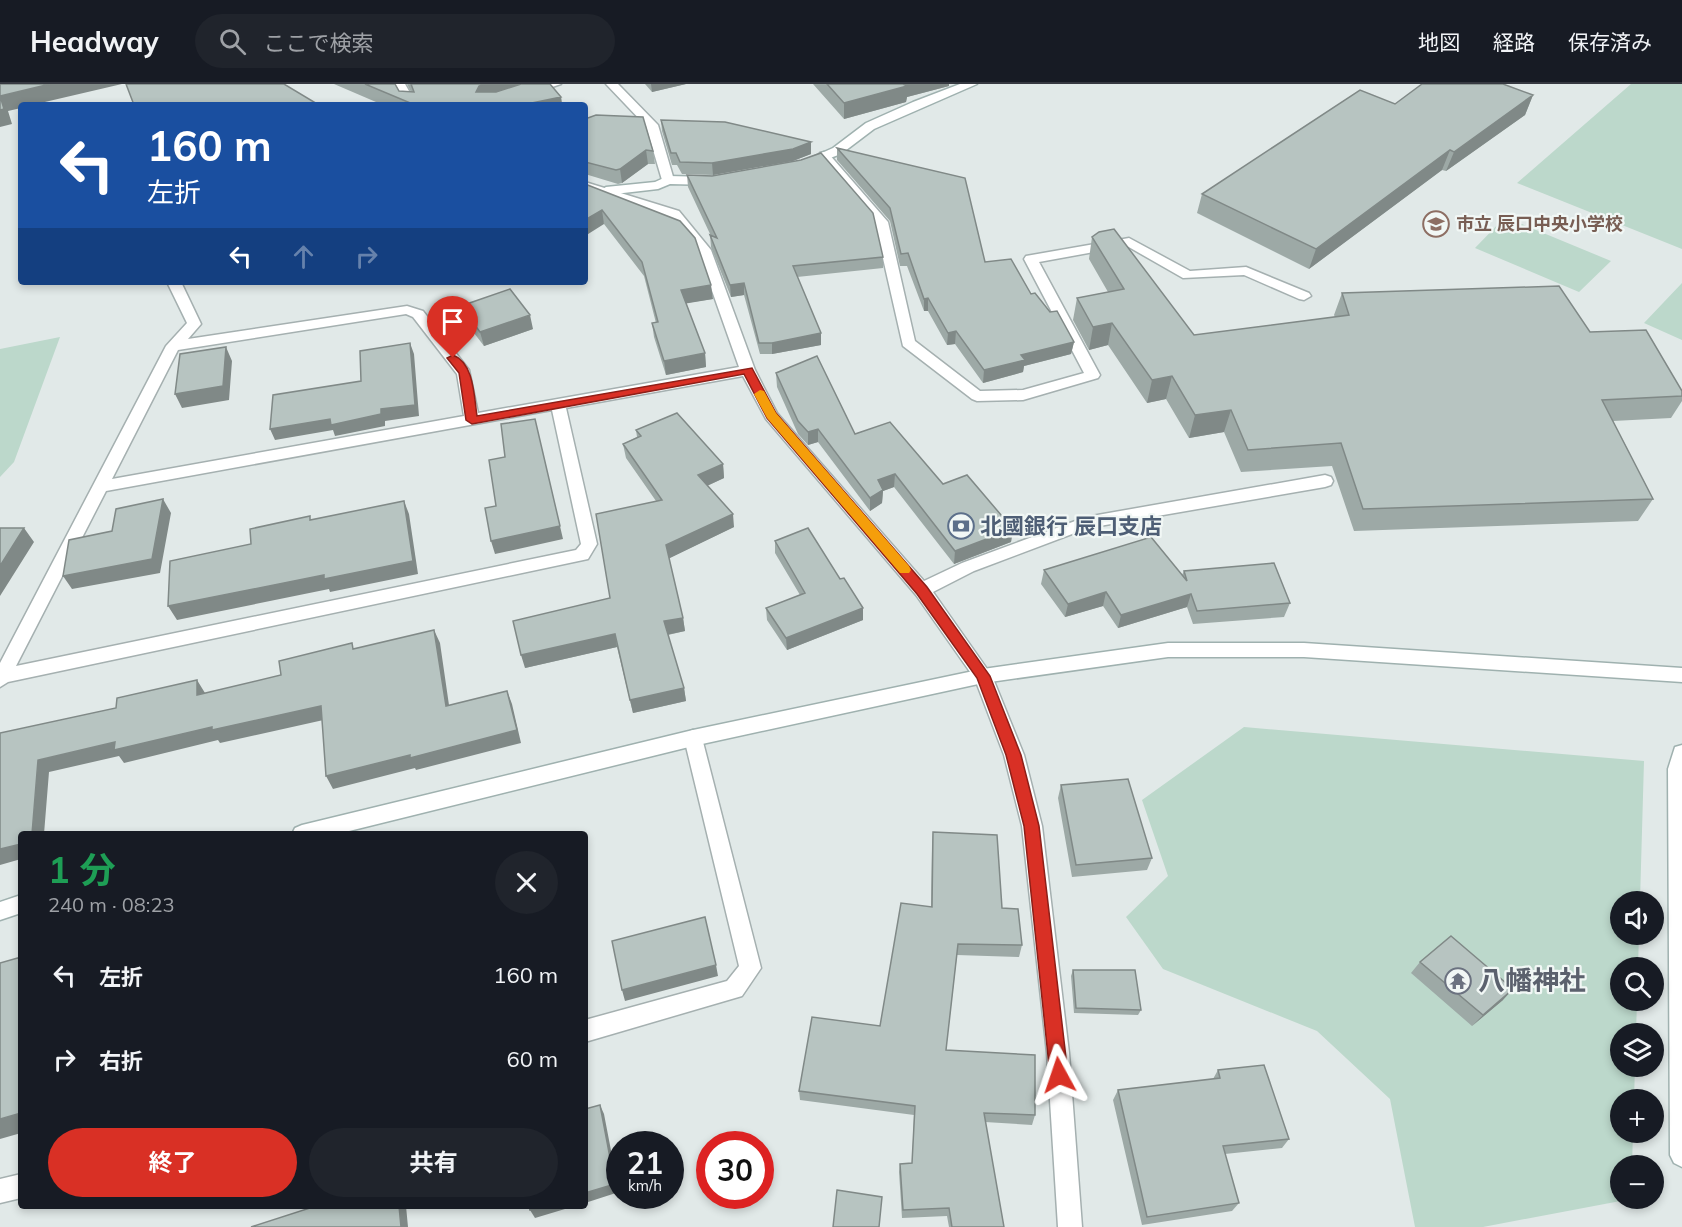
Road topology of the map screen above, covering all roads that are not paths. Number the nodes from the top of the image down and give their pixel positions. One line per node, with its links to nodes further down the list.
1 (399, 84): 5 (street)
2 (555, 84): 6 (street)
3 (612, 84): 10 (street)
4 (971, 84): 7 (street)
5 (409, 102)
6 (497, 102)
7 (824, 156): 8 (street); 14 (street)
8 (786, 168)
9 (723, 179): 10 (street)
10 (668, 180): 12 (street)
11 (588, 187): 12 (street)
12 (606, 191): 16 (street)
13 (175, 285): 15 (street)
14 (1304, 296)
15 (173, 346): 18 (street); 20 (street)
16 (748, 370): 17 (street); 21 (street)
17 (558, 404): 18 (street); 24 (street)
18 (472, 420): 20 (street)
19 (1325, 480): 21 (street)
20 (102, 486): 24 (street)
21 (922, 590): 23 (street)
22 (1682, 675): 23 (street)
23 (983, 676): 25 (street); 34 (street)
24 (1, 678)
25 (693, 738): 27 (street); 30 (street)
26 (1682, 753): 31 (street)
27 (314, 831)
28 (18, 905): 29 (street)
29 (0, 911)
30 (588, 1029)
31 (1682, 1155)
32 (18, 1187): 33 (street)
33 (0, 1191)
34 (1070, 1227)

